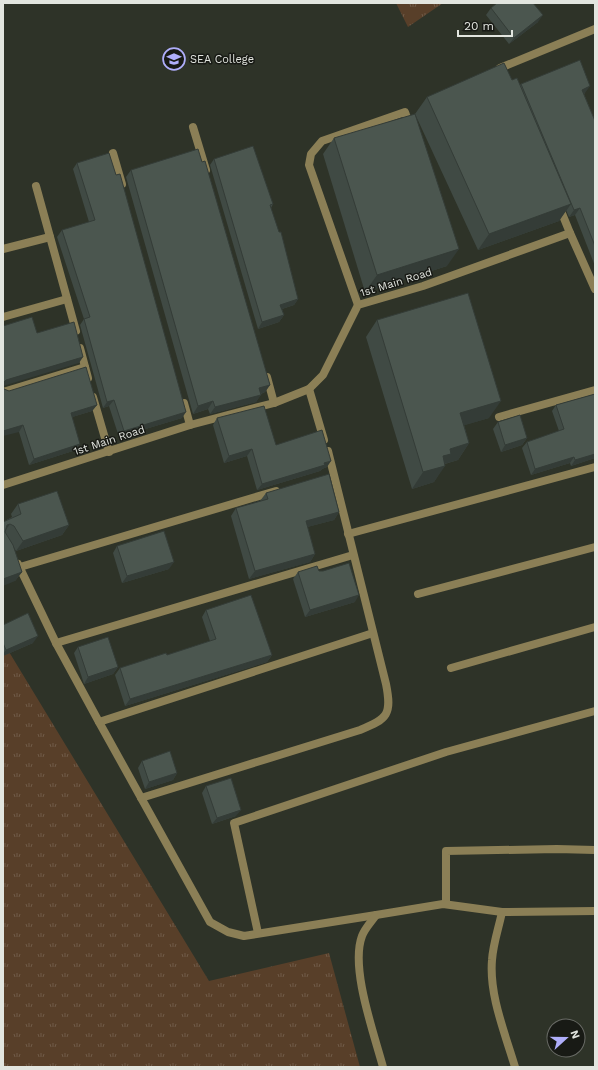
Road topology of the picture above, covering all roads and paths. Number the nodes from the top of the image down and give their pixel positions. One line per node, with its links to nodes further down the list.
1 (595, 29): 2 (street)
2 (506, 82)
3 (193, 127): 6 (street)
4 (414, 137): 15 (street)
5 (113, 153): 8 (street)
6 (209, 181)
7 (36, 186): 11 (street)
8 (123, 190)
9 (555, 196): 10 (street)
10 (570, 233): 13 (street); 15 (street, 1st Main Road)
11 (50, 237): 12 (street); 14 (street)
12 (3, 248)
13 (595, 289)
14 (67, 299): 16 (street); 17 (street)
15 (358, 305): 19 (street, 1st Main Road)
16 (3, 317)
17 (85, 367): 21 (street); 26 (street)
18 (265, 372): 23 (street)
19 (309, 389): 23 (street, 1st Main Road); 30 (street)
20 (595, 390): 24 (street)
21 (3, 392)
22 (182, 395): 25 (street)
23 (274, 403): 25 (street, 1st Main Road)
24 (499, 416)
25 (190, 425): 26 (street, 1st Main Road)
26 (108, 452): 28 (street, 1st Main Road)
27 (595, 467): 30 (street)
28 (3, 485)
29 (283, 489): 34 (street)
30 (348, 534): 32 (street)
31 (595, 547): 35 (street)
32 (353, 555): 37 (street); 38 (street)
33 (13, 556): 34 (street)
34 (20, 567): 38 (street)
35 (418, 594)
36 (595, 627): 39 (street)
37 (373, 633): 41 (street); 42 (street)
38 (56, 643): 41 (street)
39 (451, 668)
40 (595, 711): 48 (street)
41 (98, 722): 42 (street)
42 (141, 798): 48 (street)
43 (595, 850): 44 (street)
44 (446, 904): 46 (street); 47 (street)
45 (595, 911): 46 (street)
46 (502, 912): 50 (street)
47 (376, 915): 48 (street); 49 (street)
48 (258, 934)
49 (383, 1067)
50 (515, 1067)

